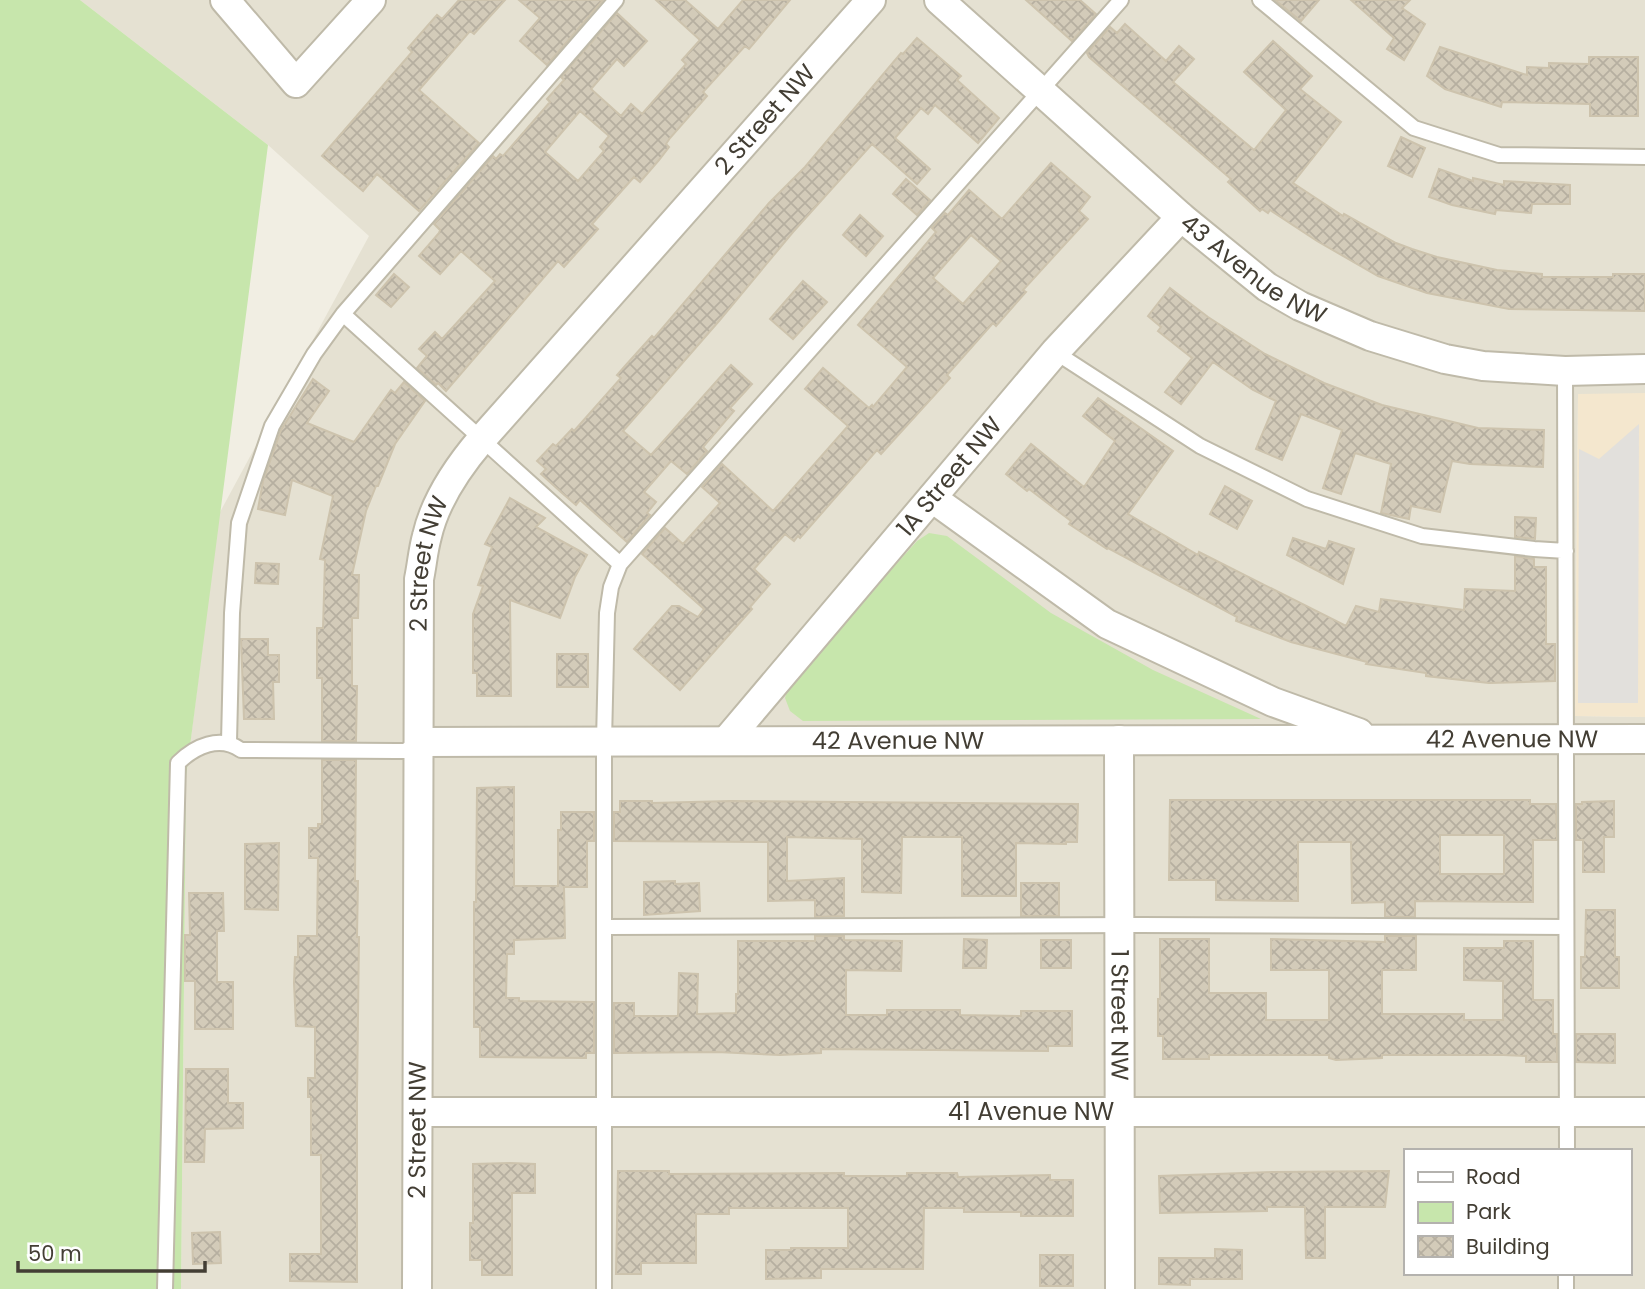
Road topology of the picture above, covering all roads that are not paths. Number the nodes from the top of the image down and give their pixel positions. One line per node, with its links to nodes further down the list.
1 (225, 0): 2 (street)
2 (372, 0)
3 (616, 0): 11 (lane)
4 (872, 0): 15 (street, 2 Street NW)
5 (939, 0): 8 (street, 43 Avenue NW)
6 (1121, 0): 8 (lane)
7 (1260, 0): 9 (lane)
8 (1042, 92): 10 (street, 43 Avenue NW); 18 (lane)
9 (1645, 157)
10 (1181, 216): 12 (street, 1A Street NW); 14 (street, 43 Avenue NW)
11 (343, 314): 15 (lane); 25 (lane)
12 (1055, 352): 16 (street, 1A Street NW); 17 (lane)
13 (1645, 369): 14 (street, 43 Avenue NW)
14 (1565, 371): 17 (lane)
15 (481, 440): 18 (lane); 26 (street, 2 Street NW)
16 (932, 498): 22 (street, 42 Avenue NW); 24 (street, 1A Street NW)
17 (1566, 551): 19 (lane)
18 (620, 564): 23 (lane)
19 (1567, 739): 20 (street, 42 Avenue NW); 22 (street, 42 Avenue NW); 29 (lane)
20 (1645, 739)
21 (1119, 740): 22 (street, 42 Avenue NW); 24 (street, 42 Avenue NW); 27 (street, 1 Street NW)
22 (1377, 740)
23 (604, 741): 24 (street, 42 Avenue NW); 26 (street, 42 Avenue NW); 28 (lane)
24 (726, 741)
25 (229, 742): 26 (lane); 36 (lane)
26 (420, 742): 33 (street, 2 Street NW)
27 (1120, 926): 28 (lane); 29 (lane); 31 (street, 1 Street NW)
28 (606, 927): 30 (lane)
29 (1566, 927): 32 (lane)
30 (605, 1110): 31 (street, 41 Avenue NW); 33 (street, 41 Avenue NW); 38 (lane)
31 (1120, 1111): 32 (street, 41 Avenue NW); 39 (street, 1 Street NW)
32 (1567, 1111): 34 (street, 41 Avenue NW); 35 (lane)
33 (419, 1112): 37 (street, 2 Street NW)
34 (1645, 1112)
35 (1567, 1149)
36 (165, 1289)
37 (417, 1289)
38 (604, 1289)
39 (1120, 1289)

